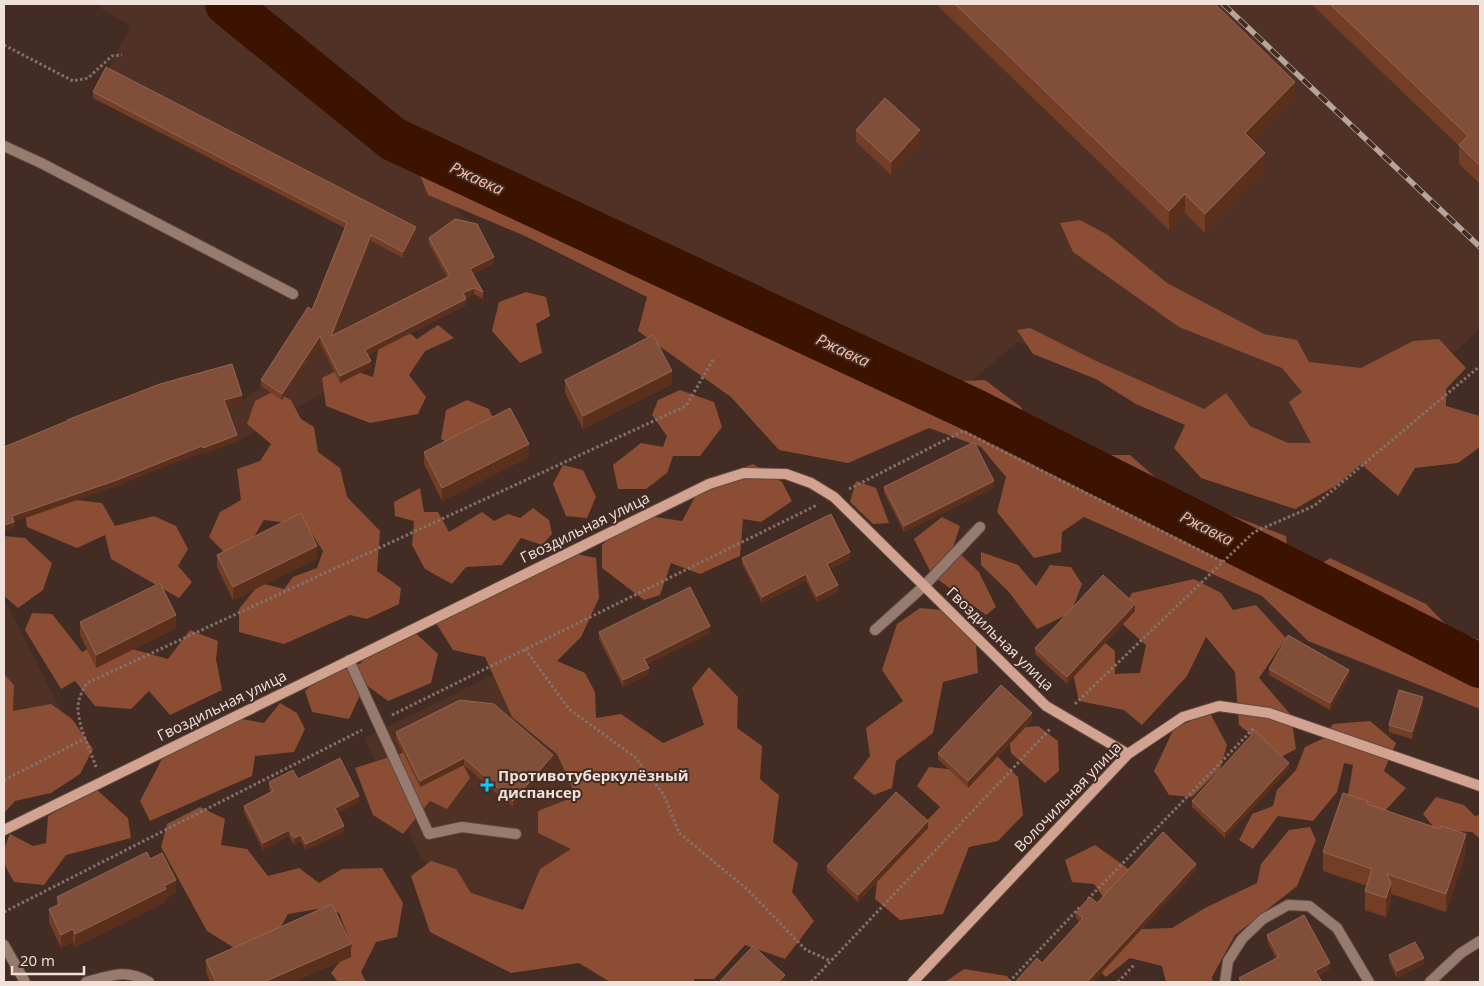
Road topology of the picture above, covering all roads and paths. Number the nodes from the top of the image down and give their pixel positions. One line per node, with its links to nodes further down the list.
1 (4, 45): 2 (path)
2 (122, 55)
3 (4, 146): 4 (lane)
4 (293, 294)
5 (714, 358): 17 (path)
6 (1480, 366): 9 (path)
7 (834, 497): 9 (path); 10 (street, Гвоздильная улица); 12 (path); 13 (street, Гвоздильная улица)
8 (980, 526): 10 (lane)
9 (1224, 562): 14 (path)
10 (924, 586): 11 (lane); 14 (street, Гвоздильная улица)
11 (875, 630)
12 (525, 650): 15 (path); 27 (path)
13 (349, 660): 15 (lane); 20 (street, Гвоздильная улица)
14 (1063, 715): 18 (street, Гвоздильная улица); 27 (path)
15 (376, 722): 23 (lane); 24 (path)
16 (1260, 722): 34 (path)
17 (86, 738): 19 (path); 20 (path)
18 (1128, 754): 21 (street, Волочильная улица); 33 (street, Волочильная улица)
19 (4, 780)
20 (102, 782): 22 (street, Гвоздильная улица)
21 (1480, 786)
22 (4, 830)
23 (516, 834)
24 (4, 912)
25 (1480, 941): 38 (lane)
26 (4, 945): 29 (lane)
27 (831, 961): 32 (path)
28 (1135, 964): 35 (path)
29 (25, 982)
30 (86, 982): 31 (lane)
31 (149, 982)
32 (811, 982)
33 (913, 982)
34 (1009, 982)
35 (1118, 982)
36 (1225, 982): 37 (lane)
37 (1369, 982)
38 (1430, 982)

